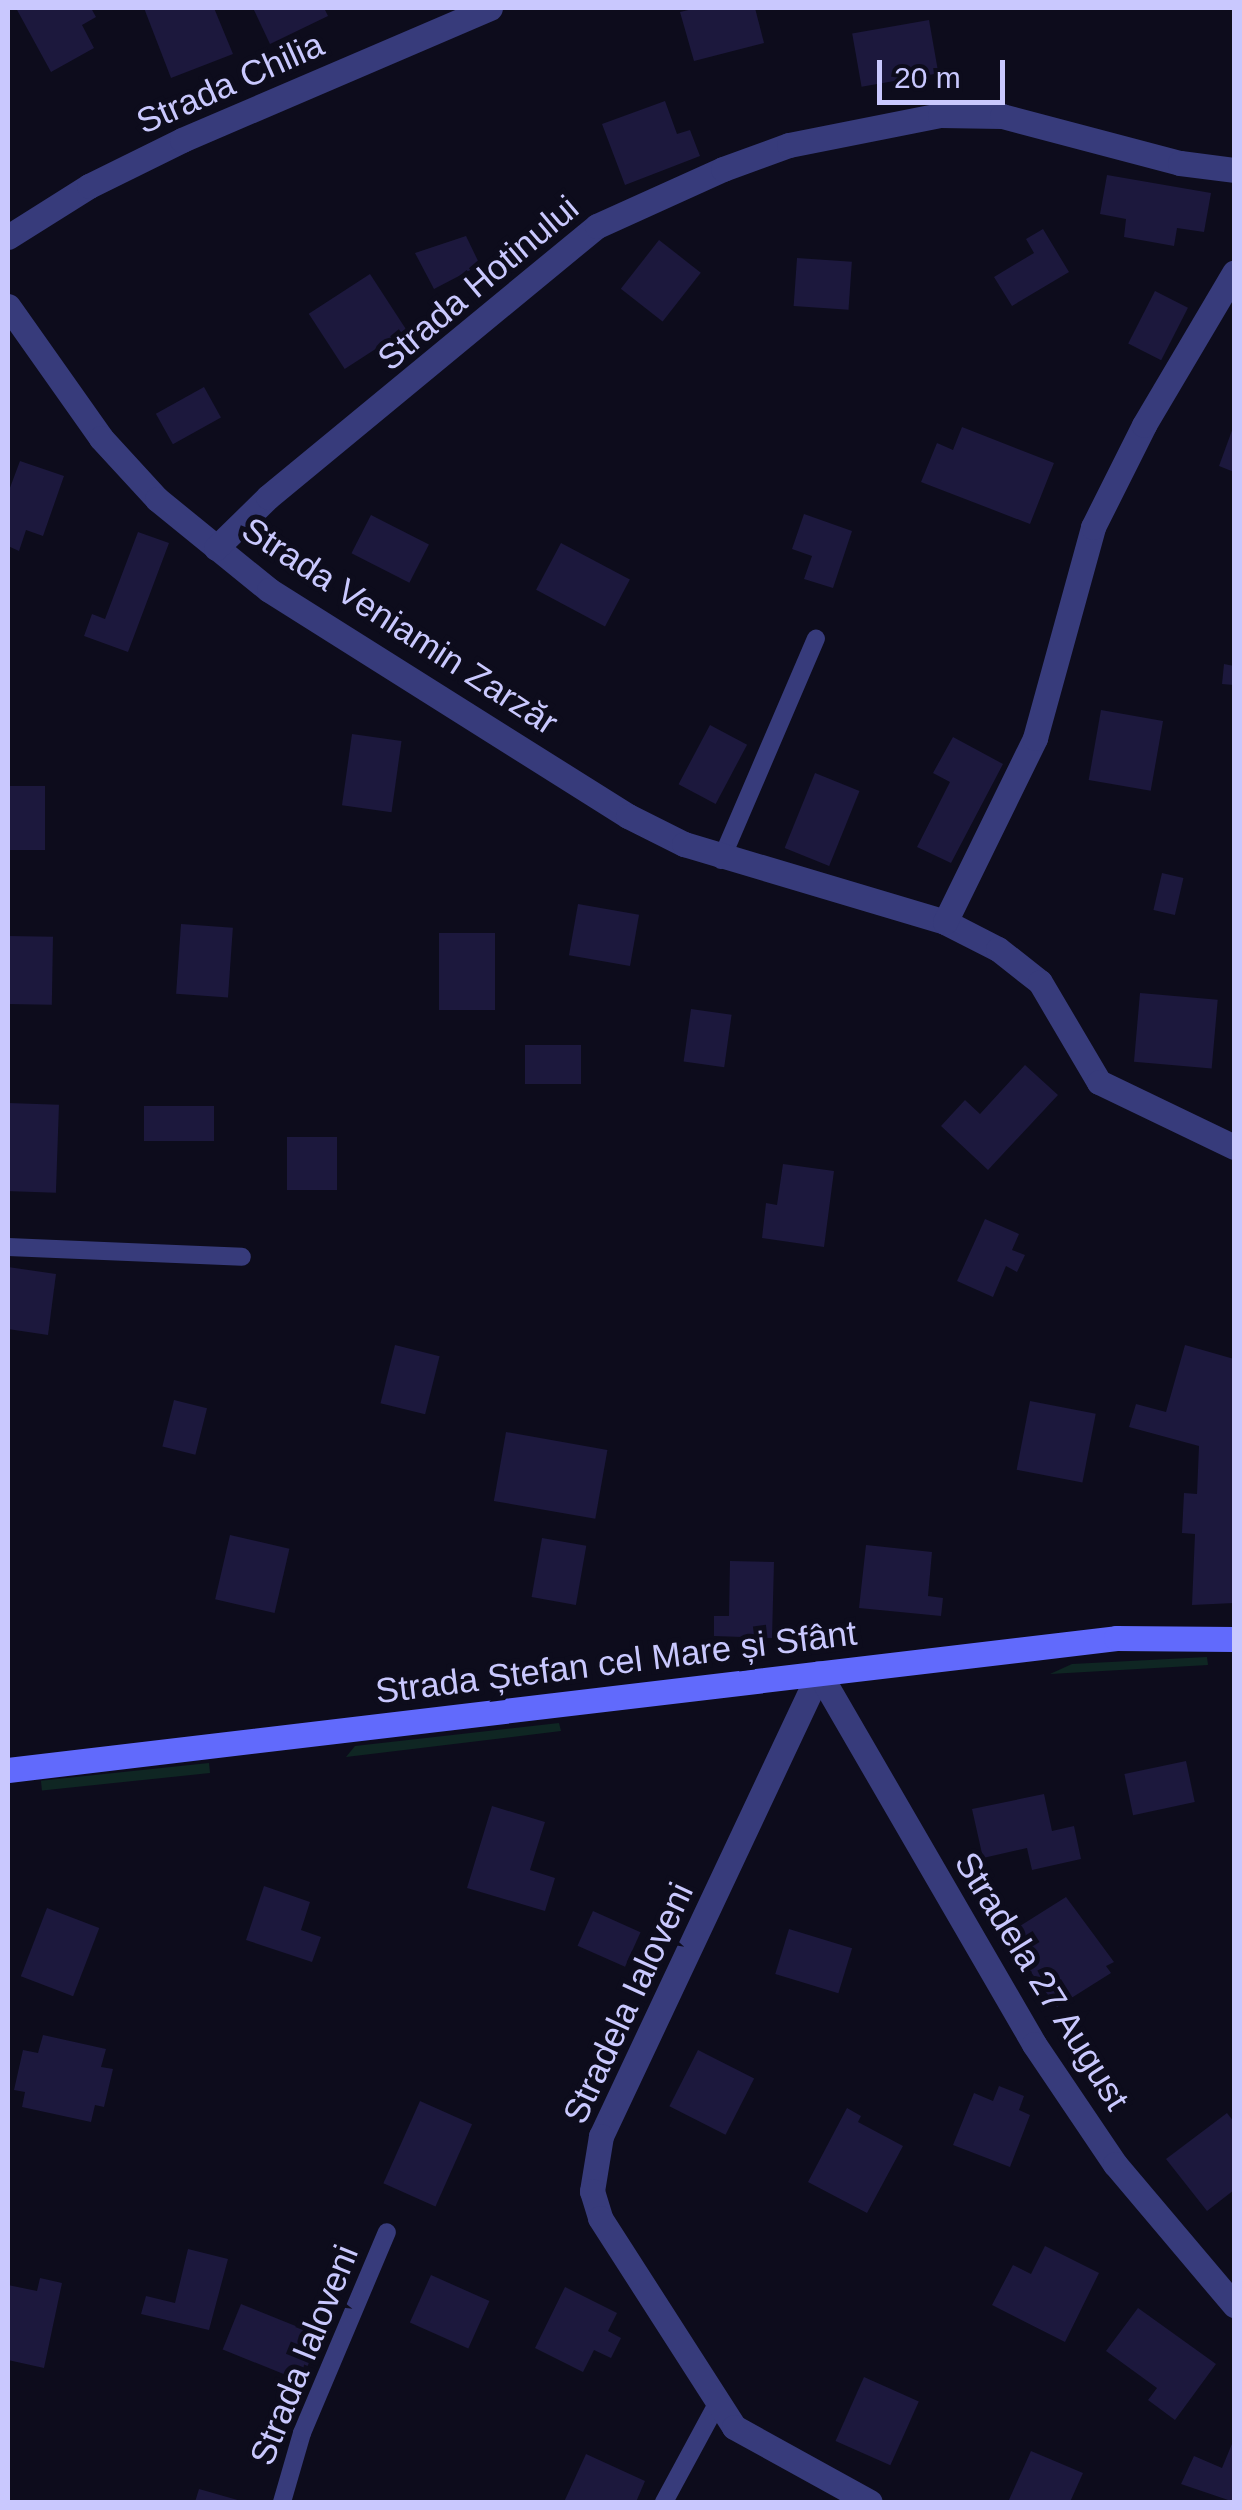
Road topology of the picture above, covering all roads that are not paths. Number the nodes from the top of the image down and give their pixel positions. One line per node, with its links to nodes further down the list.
1 (490, 8): 3 (street, Strada Chilia)
2 (1234, 170): 6 (street, Strada Hotinului)
3 (8, 238)
4 (1234, 273): 9 (street)
5 (8, 306): 6 (street, Strada Veniamin Zarzăr)
6 (216, 548): 8 (street, Strada Veniamin Zarzăr)
7 (816, 638): 8 (lane)
8 (721, 860): 9 (street, Strada Veniamin Zarzăr)
9 (946, 922): 10 (street, Strada Veniamin Zarzăr)
10 (1234, 1147)
11 (8, 1247): 12 (lane)
12 (242, 1258)
13 (1234, 1639): 14 (main road, Strada Ștefan cel Mare și Sfânt)
14 (820, 1673): 15 (main road, Strada Ștefan cel Mare și Sfânt); 17 (street, Stradela 27 August); 18 (street, Stradela Ialoveni)
15 (8, 1770)
16 (387, 2232): 19 (lane, Strada Ialoveni)
17 (1234, 2305)
18 (716, 2406): 20 (lane); 21 (street, Stradela Ialoveni)
19 (282, 2502)
20 (664, 2502)
21 (870, 2502)

